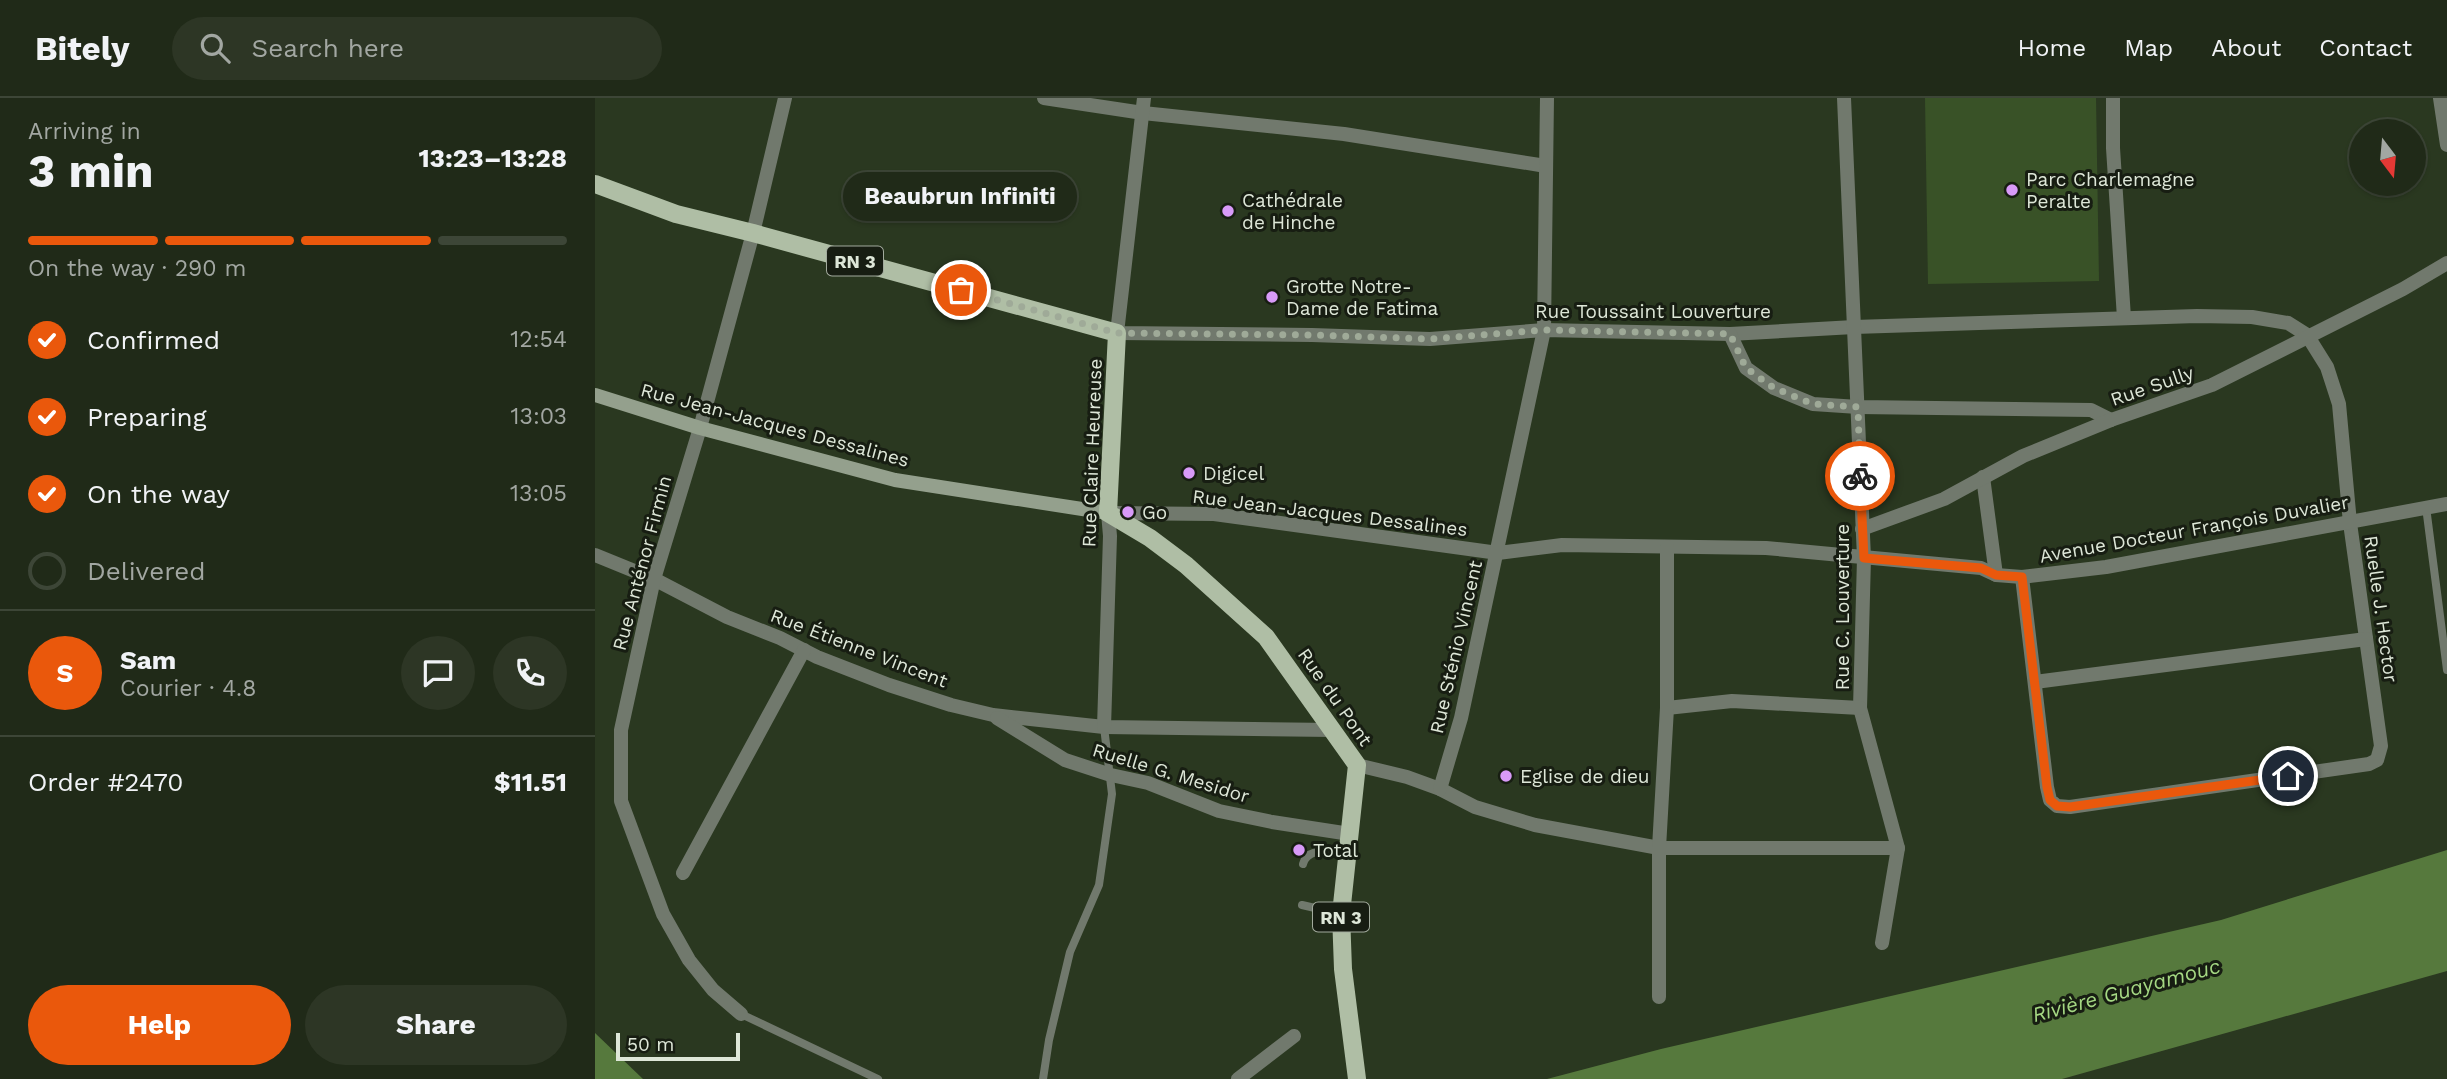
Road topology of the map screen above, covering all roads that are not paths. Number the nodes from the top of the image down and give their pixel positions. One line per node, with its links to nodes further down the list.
1 (785, 98): 11 (street, Rue Anténor Firmin)
2 (1044, 98): 7 (street)
3 (1547, 98): 9 (street, Rue Sténio Vincent)
4 (1844, 98): 14 (street, Rue C. Louverture)
5 (2113, 98): 13 (street)
6 (2440, 98): 8 (street)
7 (1143, 106): 9 (street); 16 (street, Rue Claire Heureuse)
8 (2447, 145)
9 (1546, 166): 15 (street, Rue Sténio Vincent)
10 (595, 184): 11 (main road, Rue Toussaint Louverture / RN 3)
11 (753, 233): 16 (main road, Rue Toussaint Louverture / RN 3); 22 (street, Rue Anténor Firmin)
12 (2447, 262): 18 (street, Rue Sully)
13 (2124, 318): 14 (street, Rue Toussaint Louverture); 18 (street, Rue Toussaint Louverture)
14 (1854, 327): 17 (street, Rue Toussaint Louverture); 20 (street, Rue C. Louverture)
15 (1544, 330): 16 (street, Rue Toussaint Louverture); 17 (street, Rue Toussaint Louverture); 30 (street, Rue Sténio Vincent)
16 (1117, 333): 26 (main road, Rue Claire Heureuse)
17 (1730, 334): 20 (street)
18 (2308, 335): 21 (street, Rue Sully); 27 (street, Ruelle J. Hector)
19 (595, 395): 22 (main road, Rue Jean-Jacques Dessalines)
20 (1858, 407): 21 (street); 28 (street, Rue C. Louverture)
21 (2111, 420): 23 (street, Rue Sully)
22 (700, 428): 26 (main road, Rue Jean-Jacques Dessalines); 35 (street, Rue Anténor Firmin)
23 (1983, 477): 28 (street, Rue Sully); 33 (street)
24 (2447, 504): 25 (street, Avenue Docteur François Duvalier)
25 (2426, 507): 27 (street, Avenue Docteur François Duvalier); 38 (lane)
26 (1108, 513): 30 (street, Rue Jean-Jacques Dessalines); 43 (street, Rue Claire Heureuse); 44 (main road, Rue du Pont)
27 (2350, 523): 34 (street, Avenue Docteur François Duvalier); 36 (street, Ruelle J. Hector)
28 (1862, 529): 32 (street, Rue C. Louverture)
29 (1667, 547): 30 (street, Rue Jean-Jacques Dessalines); 32 (street, Rue Jean-Jacques Dessalines); 40 (street)
30 (1498, 553): 47 (street, Rue Sténio Vincent)
31 (595, 555): 35 (street, Rue Étienne Vincent)
32 (1864, 558): 33 (street, Avenue Docteur François Duvalier); 41 (street, Rue C. Louverture)
33 (1996, 575): 34 (street, Avenue Docteur François Duvalier)
34 (2022, 577): 39 (street)
35 (654, 579): 37 (street, Rue Étienne Vincent); 57 (street, Rue Anténor Firmin)
36 (2366, 639): 39 (street); 39 (street, Ruelle J. Hector)
37 (804, 650): 42 (street, Rue Étienne Vincent); 52 (street)
38 (2447, 670)
39 (2035, 682)
40 (1667, 708): 41 (street); 49 (street)
41 (1860, 708): 50 (street, Rue C. Louverture)
42 (993, 715): 43 (street, Rue Étienne Vincent); 46 (street, Ruelle G. Mesidor)
43 (1104, 727): 44 (street, Rue Étienne Vincent); 46 (lane)
44 (1333, 730): 45 (main road, Rue du Pont)
45 (1357, 765): 47 (street); 48 (main road, Rue du Pont / RN 3)
46 (1111, 775): 48 (street, Ruelle G. Mesidor); 61 (lane)
47 (1440, 789): 49 (street)
48 (1349, 842): 51 (lane); 54 (main road, Rue du Pont / RN 3)
49 (1659, 848): 50 (street); 56 (street)
50 (1898, 848): 55 (street, Rue C. Louverture)
51 (1303, 864)
52 (683, 873)
53 (1302, 905): 54 (lane)
54 (1341, 914): 59 (main road, Rue du Pont / RN 3)
55 (1882, 943)
56 (1658, 998)
57 (741, 1014): 60 (lane)
58 (1294, 1036): 62 (street)
59 (1356, 1074)
60 (878, 1079)
61 (1043, 1079)
62 (1238, 1079)

